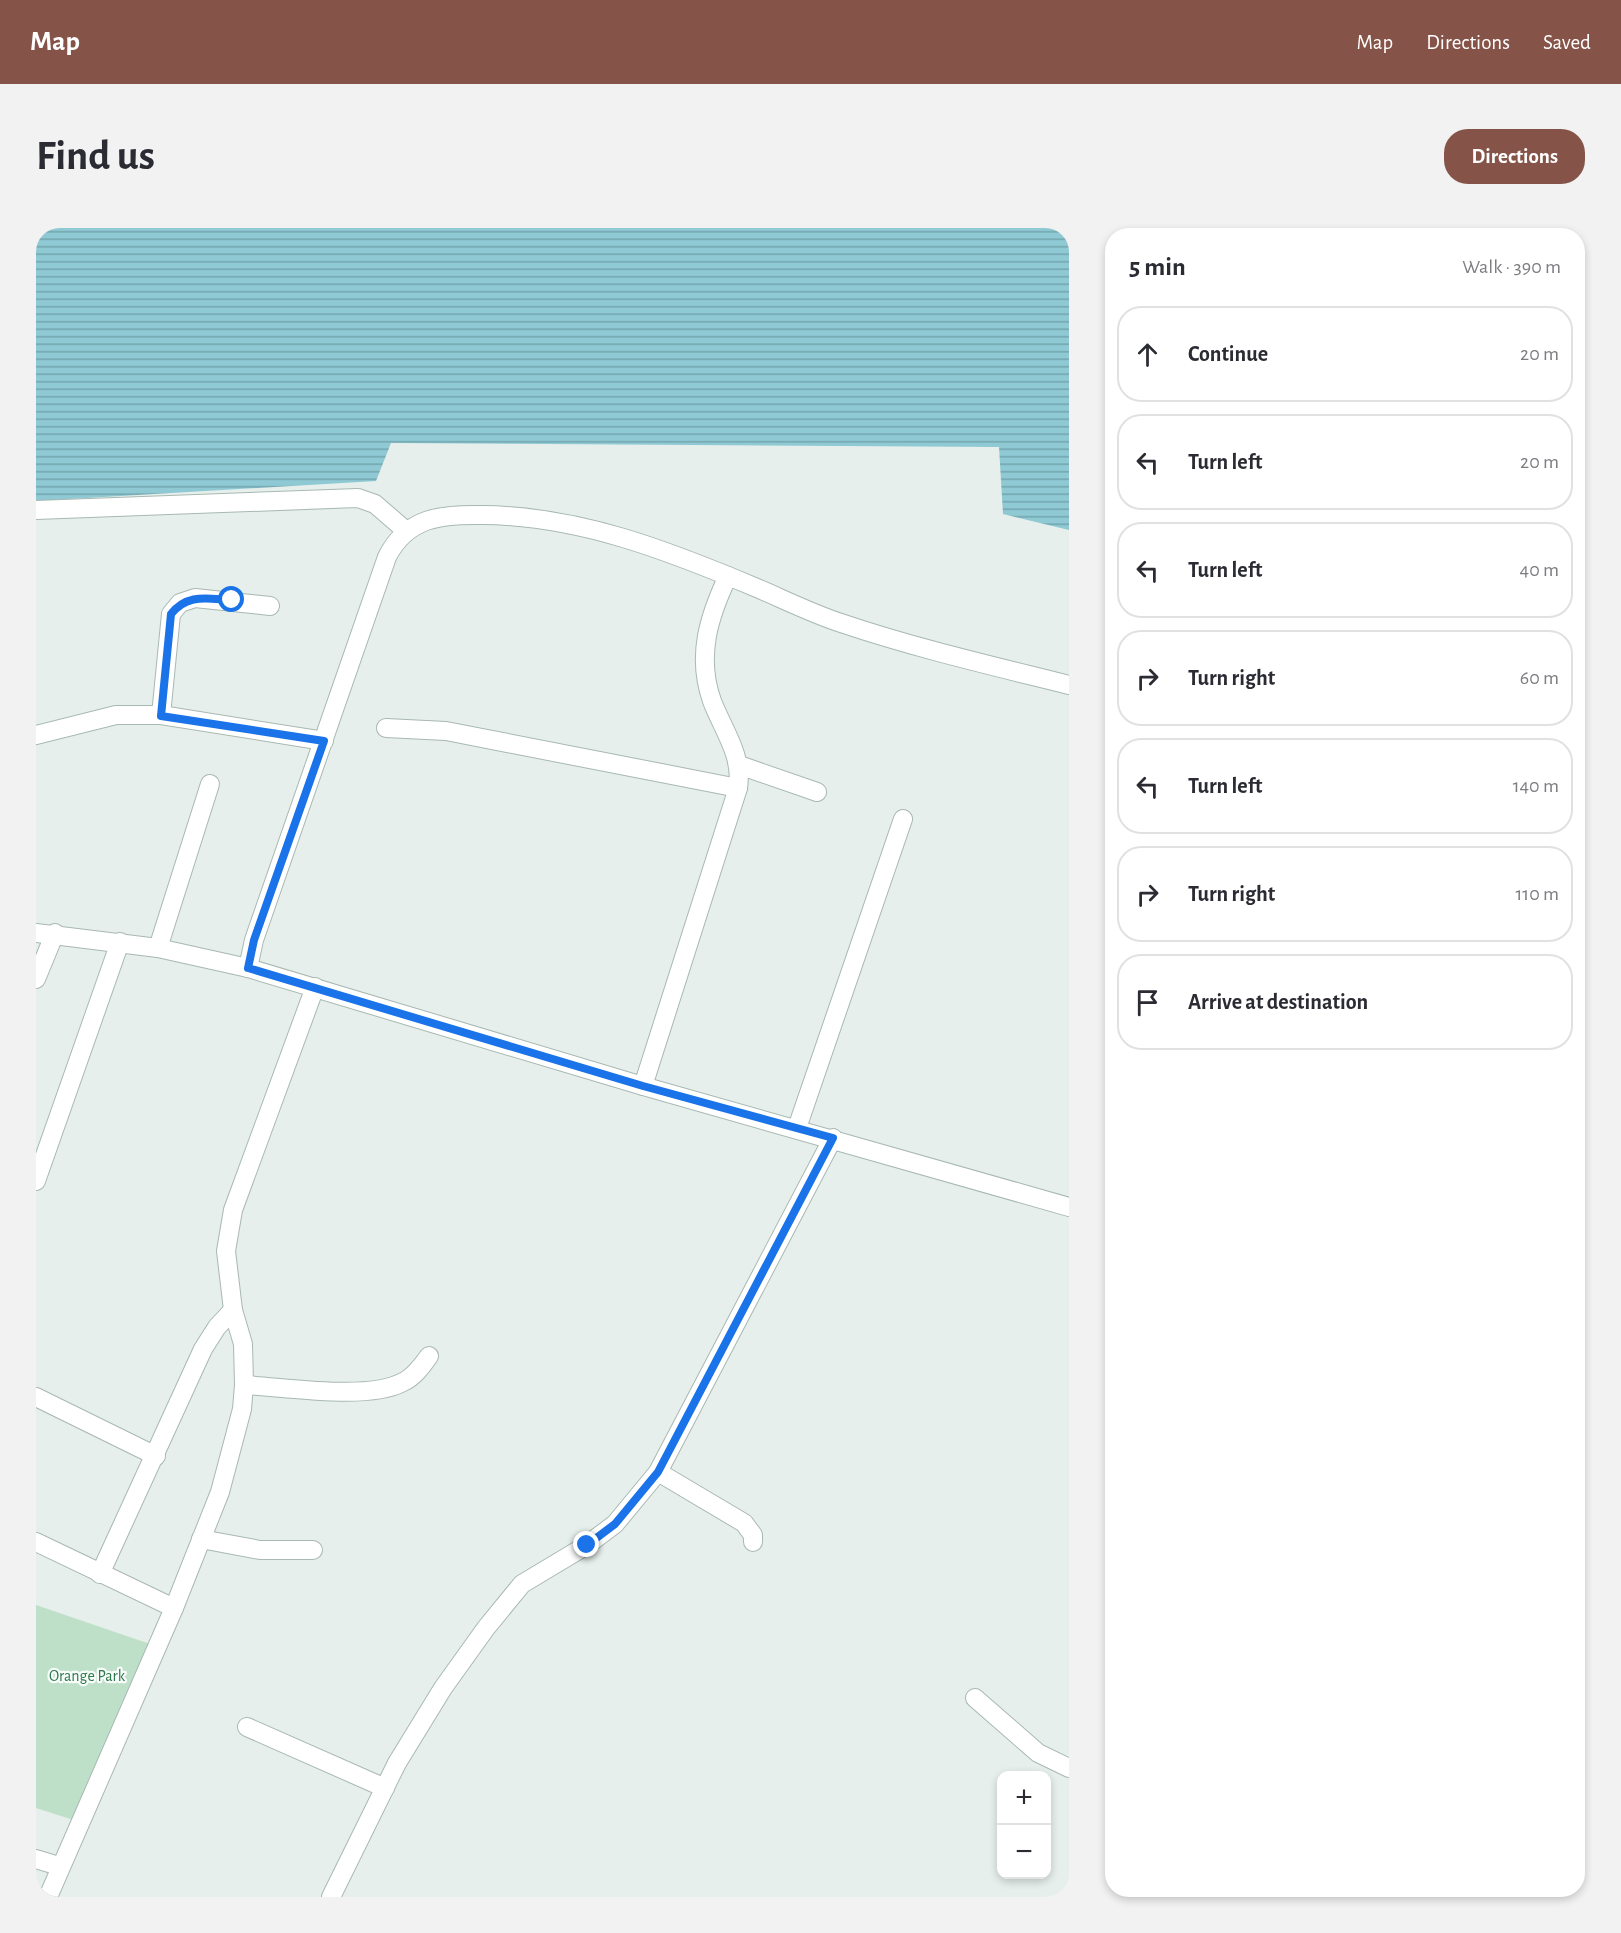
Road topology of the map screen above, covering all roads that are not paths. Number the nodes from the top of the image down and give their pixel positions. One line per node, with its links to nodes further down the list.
1 (36, 510): 2 (street)
2 (405, 530): 3 (street); 9 (street)
3 (728, 576): 5 (street); 10 (street)
4 (270, 606): 6 (street)
5 (1069, 685)
6 (161, 716): 8 (street); 9 (street)
7 (386, 728): 12 (street)
8 (36, 735)
9 (324, 741): 19 (street)
10 (739, 765): 12 (street); 13 (street)
11 (210, 784): 18 (street)
12 (738, 788): 22 (street)
13 (817, 792)
14 (903, 819): 23 (street)
15 (36, 933): 16 (street)
16 (55, 933): 17 (street); 20 (street)
17 (120, 942): 18 (street); 25 (street)
18 (158, 948): 19 (street)
19 (248, 968): 21 (street)
20 (36, 979)
21 (315, 987): 22 (street); 27 (street)
22 (643, 1086): 23 (street)
23 (797, 1128): 24 (street)
24 (833, 1138): 26 (street); 32 (street)
25 (36, 1181)
26 (1069, 1207)
27 (233, 1310): 29 (street); 31 (street)
28 (429, 1356): 29 (street)
29 (244, 1384): 33 (street)
30 (36, 1397): 31 (street)
31 (156, 1456): 37 (street)
32 (658, 1472): 35 (street); 42 (street)
33 (201, 1539): 36 (street); 38 (street)
34 (36, 1542): 37 (street)
35 (753, 1542)
36 (313, 1550)
37 (100, 1574): 38 (street)
38 (174, 1608): 44 (street)
39 (975, 1698): 41 (street)
40 (247, 1727): 42 (street)
41 (1069, 1768)
42 (385, 1788): 46 (street)
43 (36, 1859): 44 (street)
44 (59, 1866): 45 (street)
45 (48, 1897)
46 (331, 1897)

